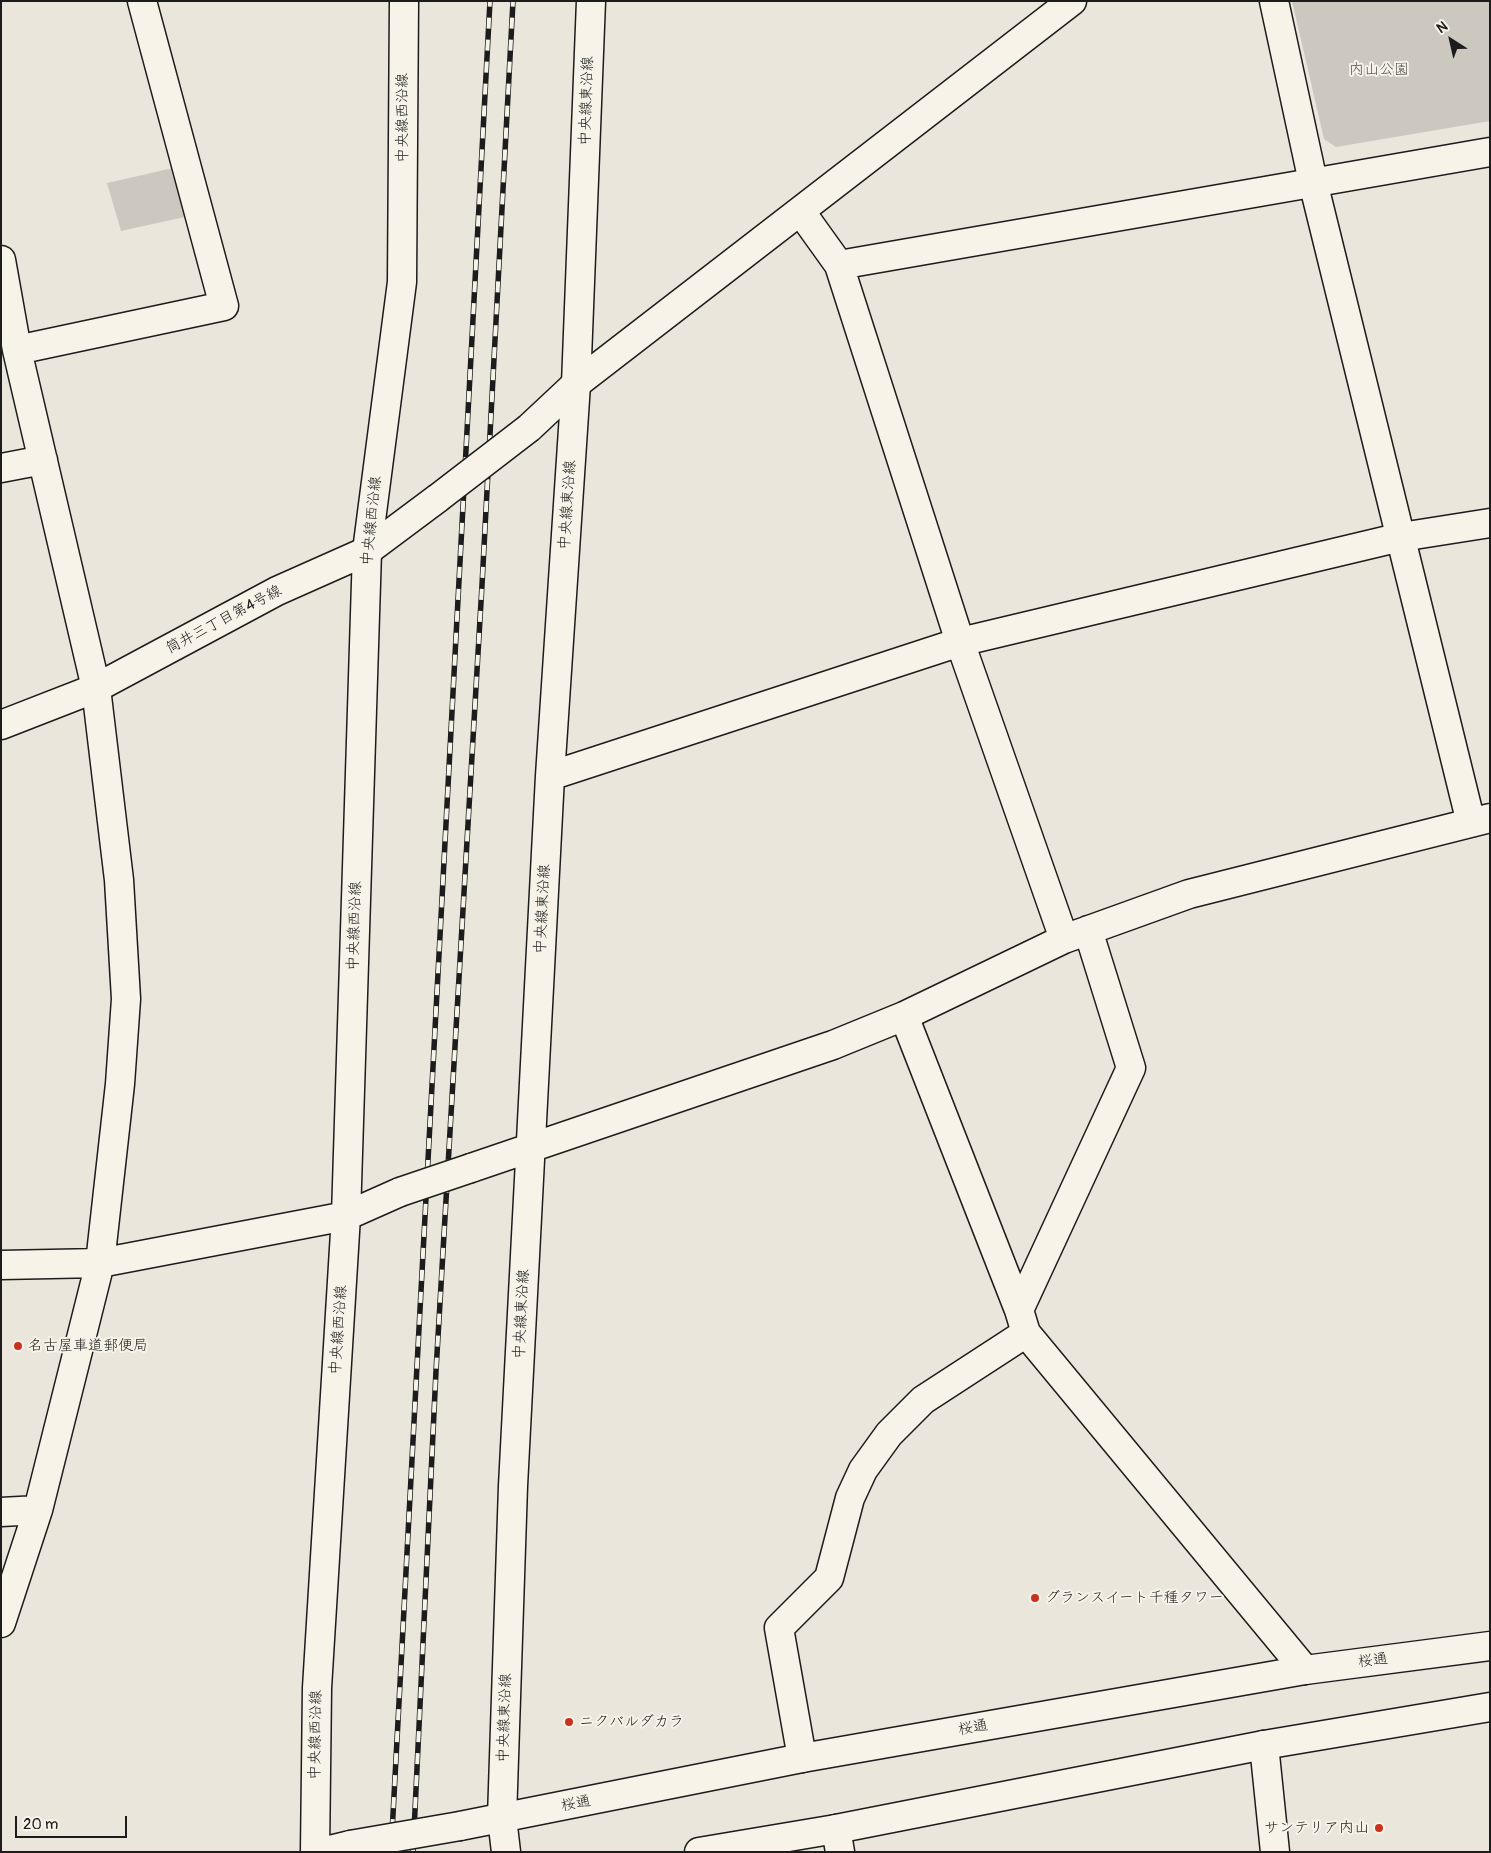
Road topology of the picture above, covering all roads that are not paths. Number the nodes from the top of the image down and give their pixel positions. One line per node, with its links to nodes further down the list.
1 (142, 1): 11 (street)
2 (404, 1): 17 (street, 中央線西沿線)
3 (591, 1): 12 (street, 中央線東沿線)
4 (1072, 1): 8 (street, 筒井三丁目第4号線)
5 (1274, 1): 7 (street)
6 (1490, 152): 7 (street)
7 (1313, 182): 10 (street); 16 (street)
8 (801, 212): 10 (street); 12 (street, 筒井三丁目第4号線)
9 (1, 260): 11 (street)
10 (840, 265): 18 (street)
11 (18, 350): 13 (street)
12 (576, 384): 17 (street, 筒井三丁目第4号線, bridge); 21 (street, 中央線東沿線)
13 (43, 460): 14 (street); 19 (street)
14 (1, 468)
15 (1490, 522): 16 (street)
16 (1401, 537): 18 (street); 22 (street)
17 (367, 551): 19 (street, 筒井三丁目第4号線); 26 (street, 中央線西沿線)
18 (960, 642): 21 (street); 23 (street)
19 (96, 688): 20 (street, 筒井三丁目第4号線); 27 (street)
20 (1, 725)
21 (550, 776): 25 (street, 中央線東沿線)
22 (1480, 820): 23 (street)
23 (1076, 935): 24 (street); 29 (street)
24 (904, 1016): 25 (street); 29 (street)
25 (531, 1148): 26 (street, bridge); 38 (street, 中央線東沿線)
26 (346, 1216): 27 (street); 40 (street, 中央線西沿線)
27 (100, 1263): 28 (street); 30 (street)
28 (1, 1265)
29 (1022, 1321): 34 (street); 37 (street)
30 (38, 1510): 31 (street); 32 (street)
31 (1, 1512)
32 (1, 1623)
33 (1490, 1646): 34 (street, 桜通)
34 (1305, 1670): 37 (street, 桜通)
35 (1490, 1707): 36 (street)
36 (1264, 1745): 39 (street); 44 (street)
37 (802, 1758): 38 (street, 桜通)
38 (502, 1818): 41 (street, 桜通, bridge); 42 (street, 中央線東沿線)
39 (838, 1840): 43 (street)
40 (315, 1852)
41 (321, 1852)
42 (506, 1852)
43 (698, 1852)
44 (1275, 1852)

